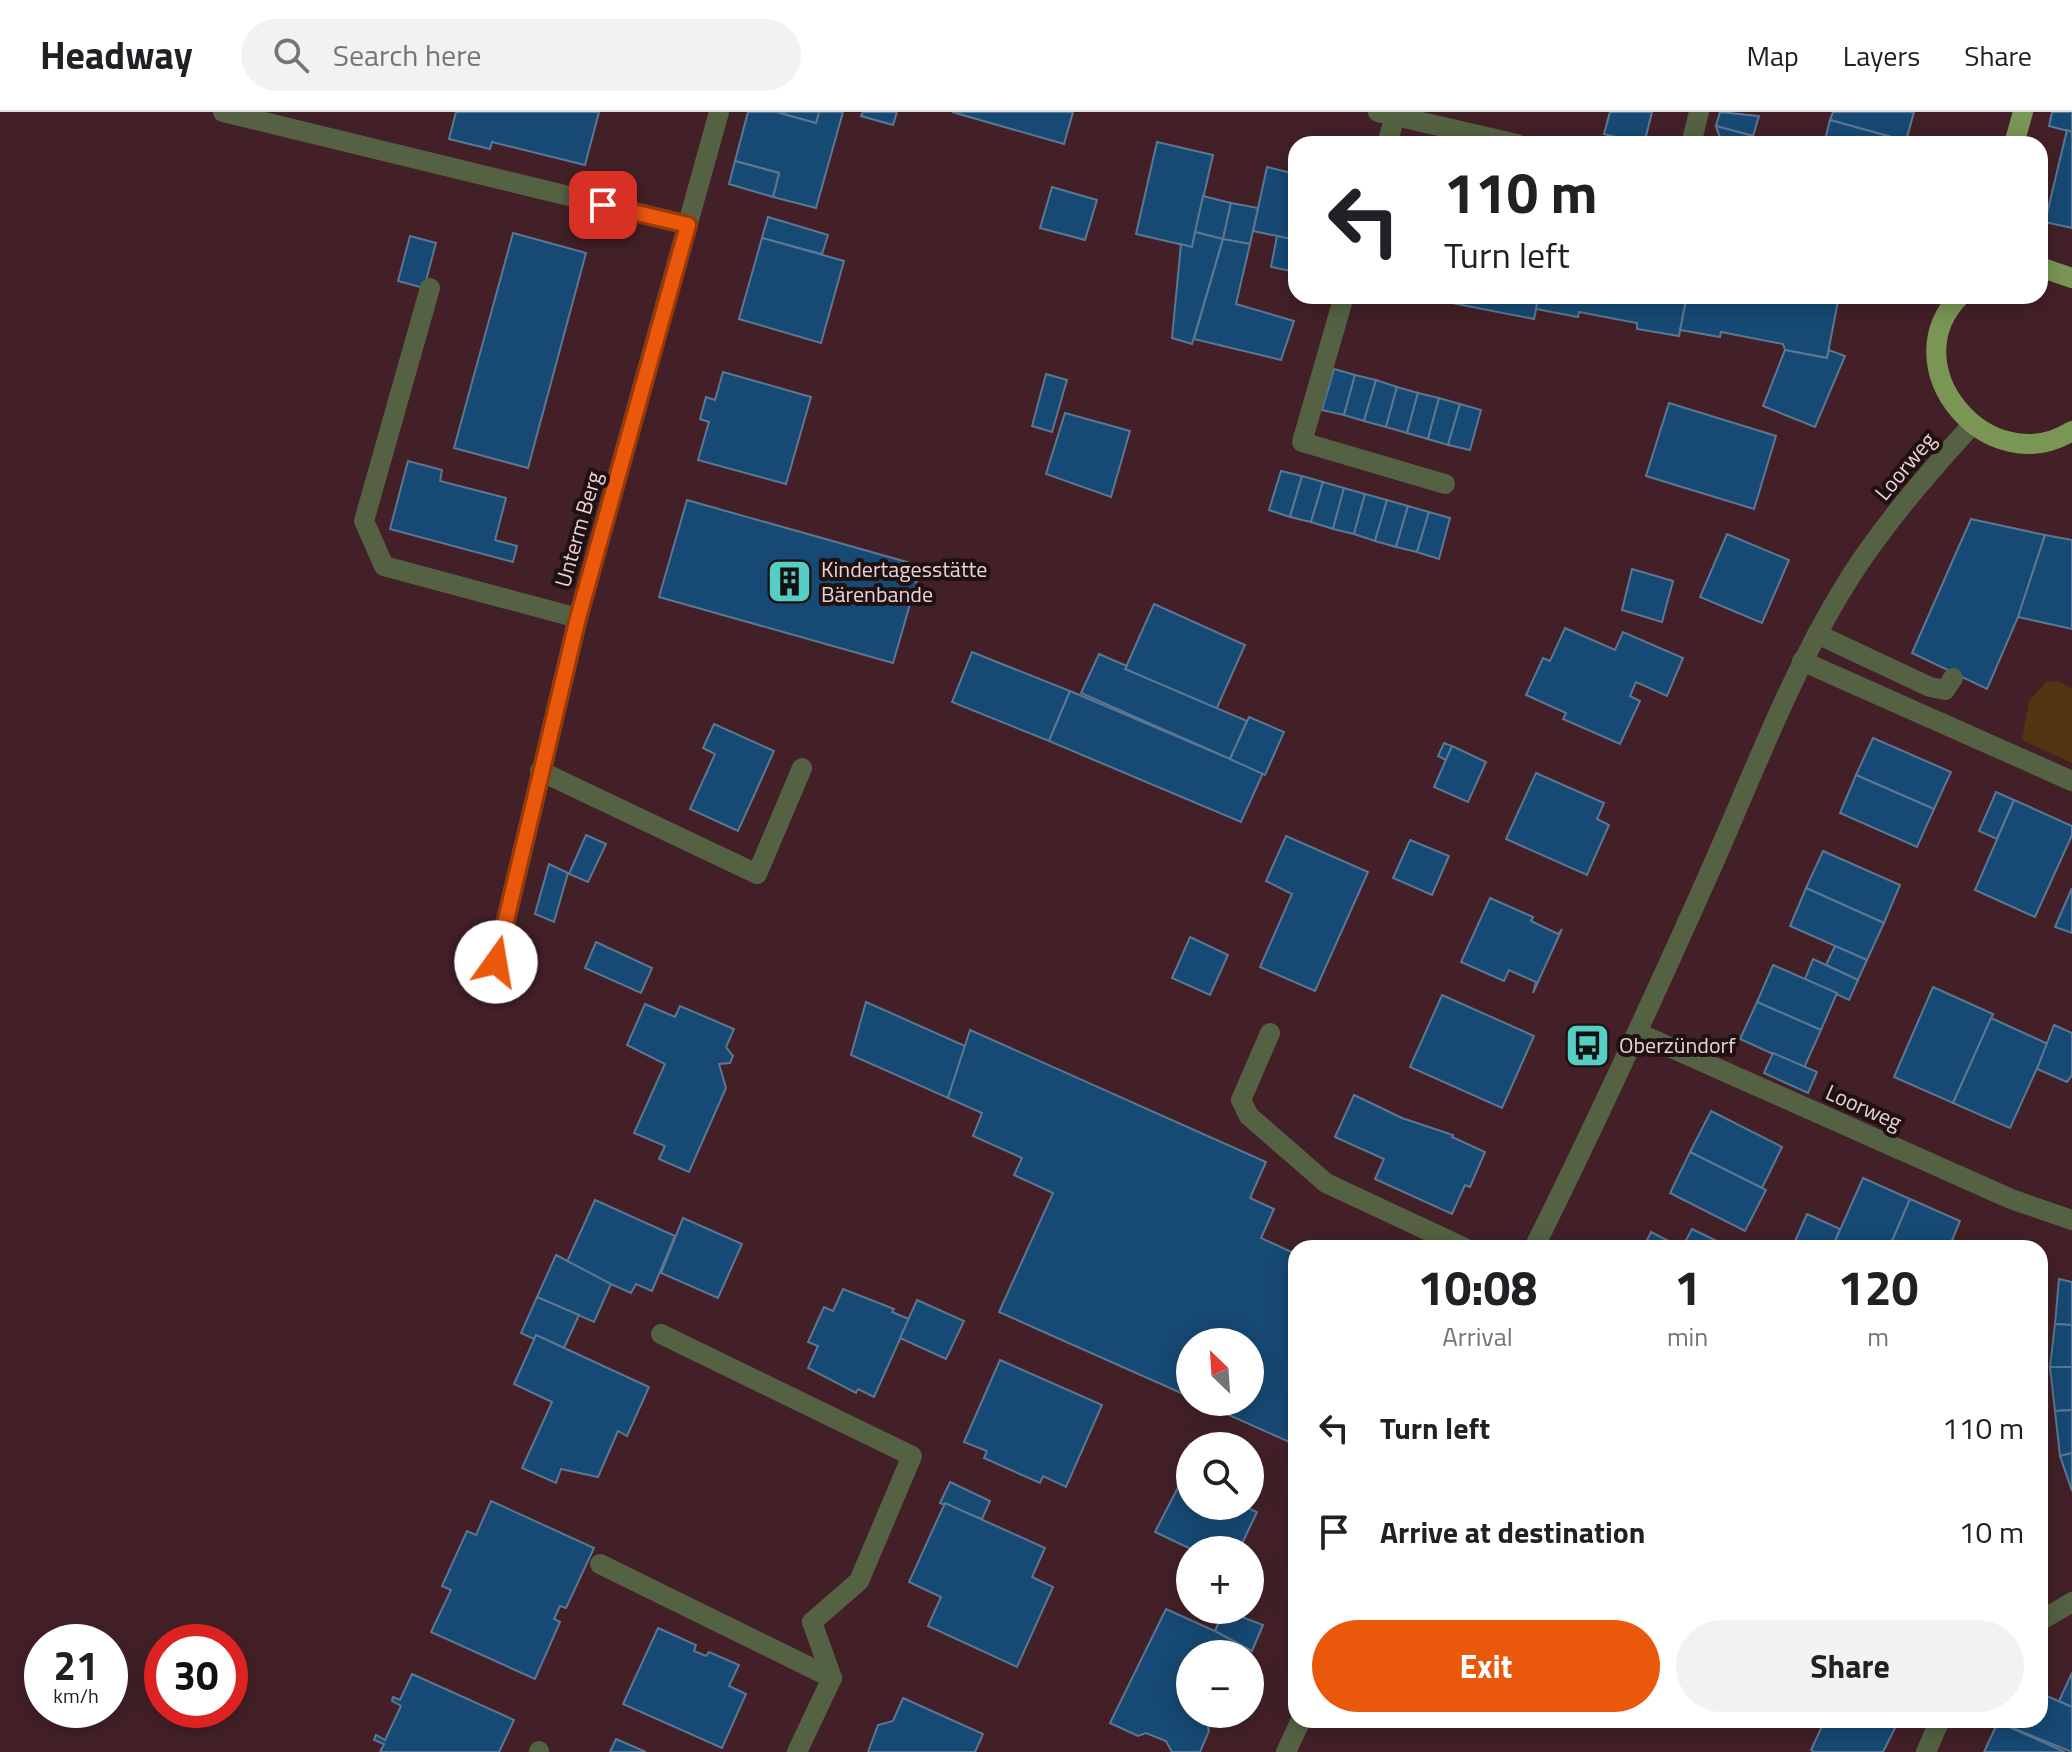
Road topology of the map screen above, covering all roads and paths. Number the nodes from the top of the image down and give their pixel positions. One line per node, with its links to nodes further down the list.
1 (223, 112): 10 (street)
2 (719, 112): 10 (street, Unterm Berg)
3 (1699, 112): 8 (street)
4 (2023, 112): 9 (main road)
5 (1399, 115): 6 (street); 7 (street)
6 (1390, 136)
7 (1484, 136)
8 (1693, 136)
9 (2016, 136)
10 (688, 225): 19 (street, Unterm Berg)
11 (2048, 270): 12 (main road)
12 (2072, 278)
13 (430, 288): 19 (street)
14 (1342, 304): 18 (street)
15 (1953, 304): 16 (main road)
16 (1971, 426): 17 (main road); 20 (street, Loorweg)
17 (2072, 431)
18 (1445, 484)
19 (578, 618): 24 (street, Unterm Berg)
20 (1817, 634): 21 (street, Loorweg); 22 (street)
21 (1802, 661): 25 (street); 28 (street, Loorweg)
22 (1953, 678)
23 (802, 768): 24 (street)
24 (540, 771): 26 (street, Unterm Berg)
25 (2072, 781)
26 (496, 962)
27 (1270, 1033): 30 (street)
28 (1638, 1033): 29 (street, Loorweg); 31 (street, Loorweg)
29 (2072, 1220)
30 (1448, 1240)
31 (1538, 1240)
32 (661, 1334): 36 (street)
33 (600, 1564): 36 (street)
34 (2072, 1602): 35 (street)
35 (2048, 1616)
36 (832, 1678): 39 (street)
37 (1297, 1728): 40 (street)
38 (1936, 1728): 41 (street)
39 (797, 1752)
40 (1286, 1752)
41 (1926, 1752)

